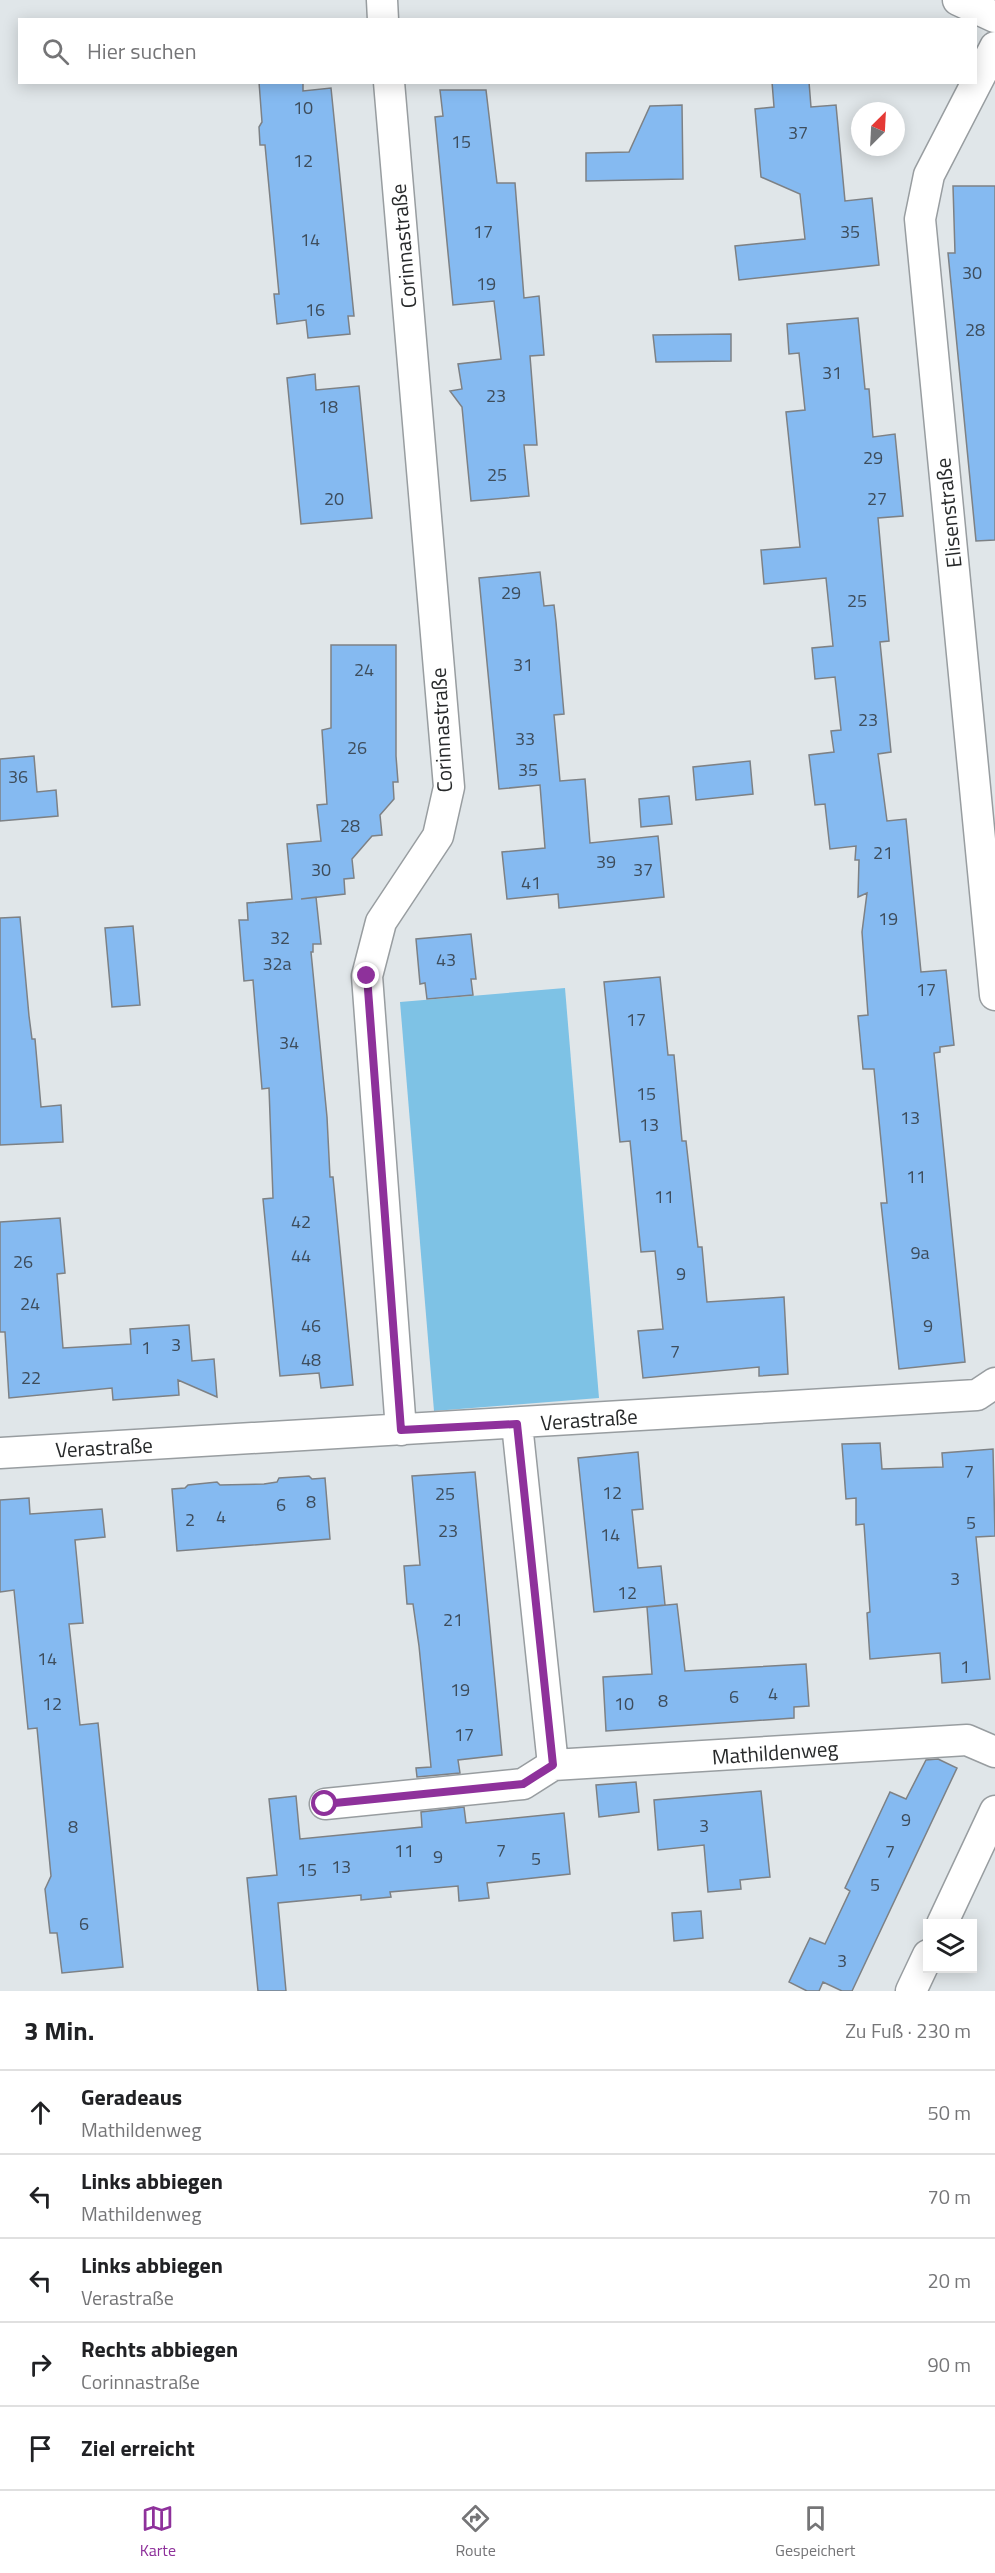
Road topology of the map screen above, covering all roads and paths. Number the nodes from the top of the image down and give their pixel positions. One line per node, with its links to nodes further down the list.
1 (381, 0): 4 (street)
2 (958, 0): 3 (street)
3 (995, 17)
4 (383, 18)
5 (995, 47): 6 (street, Elisenstraße)
6 (977, 82)
7 (389, 84): 12 (street, Corinnastraße)
8 (976, 84): 9 (street, Elisenstraße)
9 (995, 995)
10 (995, 1383): 11 (street, Verastraße)
11 (517, 1424): 12 (street, Verastraße); 15 (street)
12 (401, 1430): 13 (street, Verastraße)
13 (0, 1453)
14 (995, 1752): 15 (street, Mathildenweg)
15 (553, 1765): 16 (street, Mathildenweg)
16 (325, 1804)
17 (995, 1811): 18 (street)
18 (944, 1919)
19 (923, 1964): 20 (street)
20 (911, 1991)

